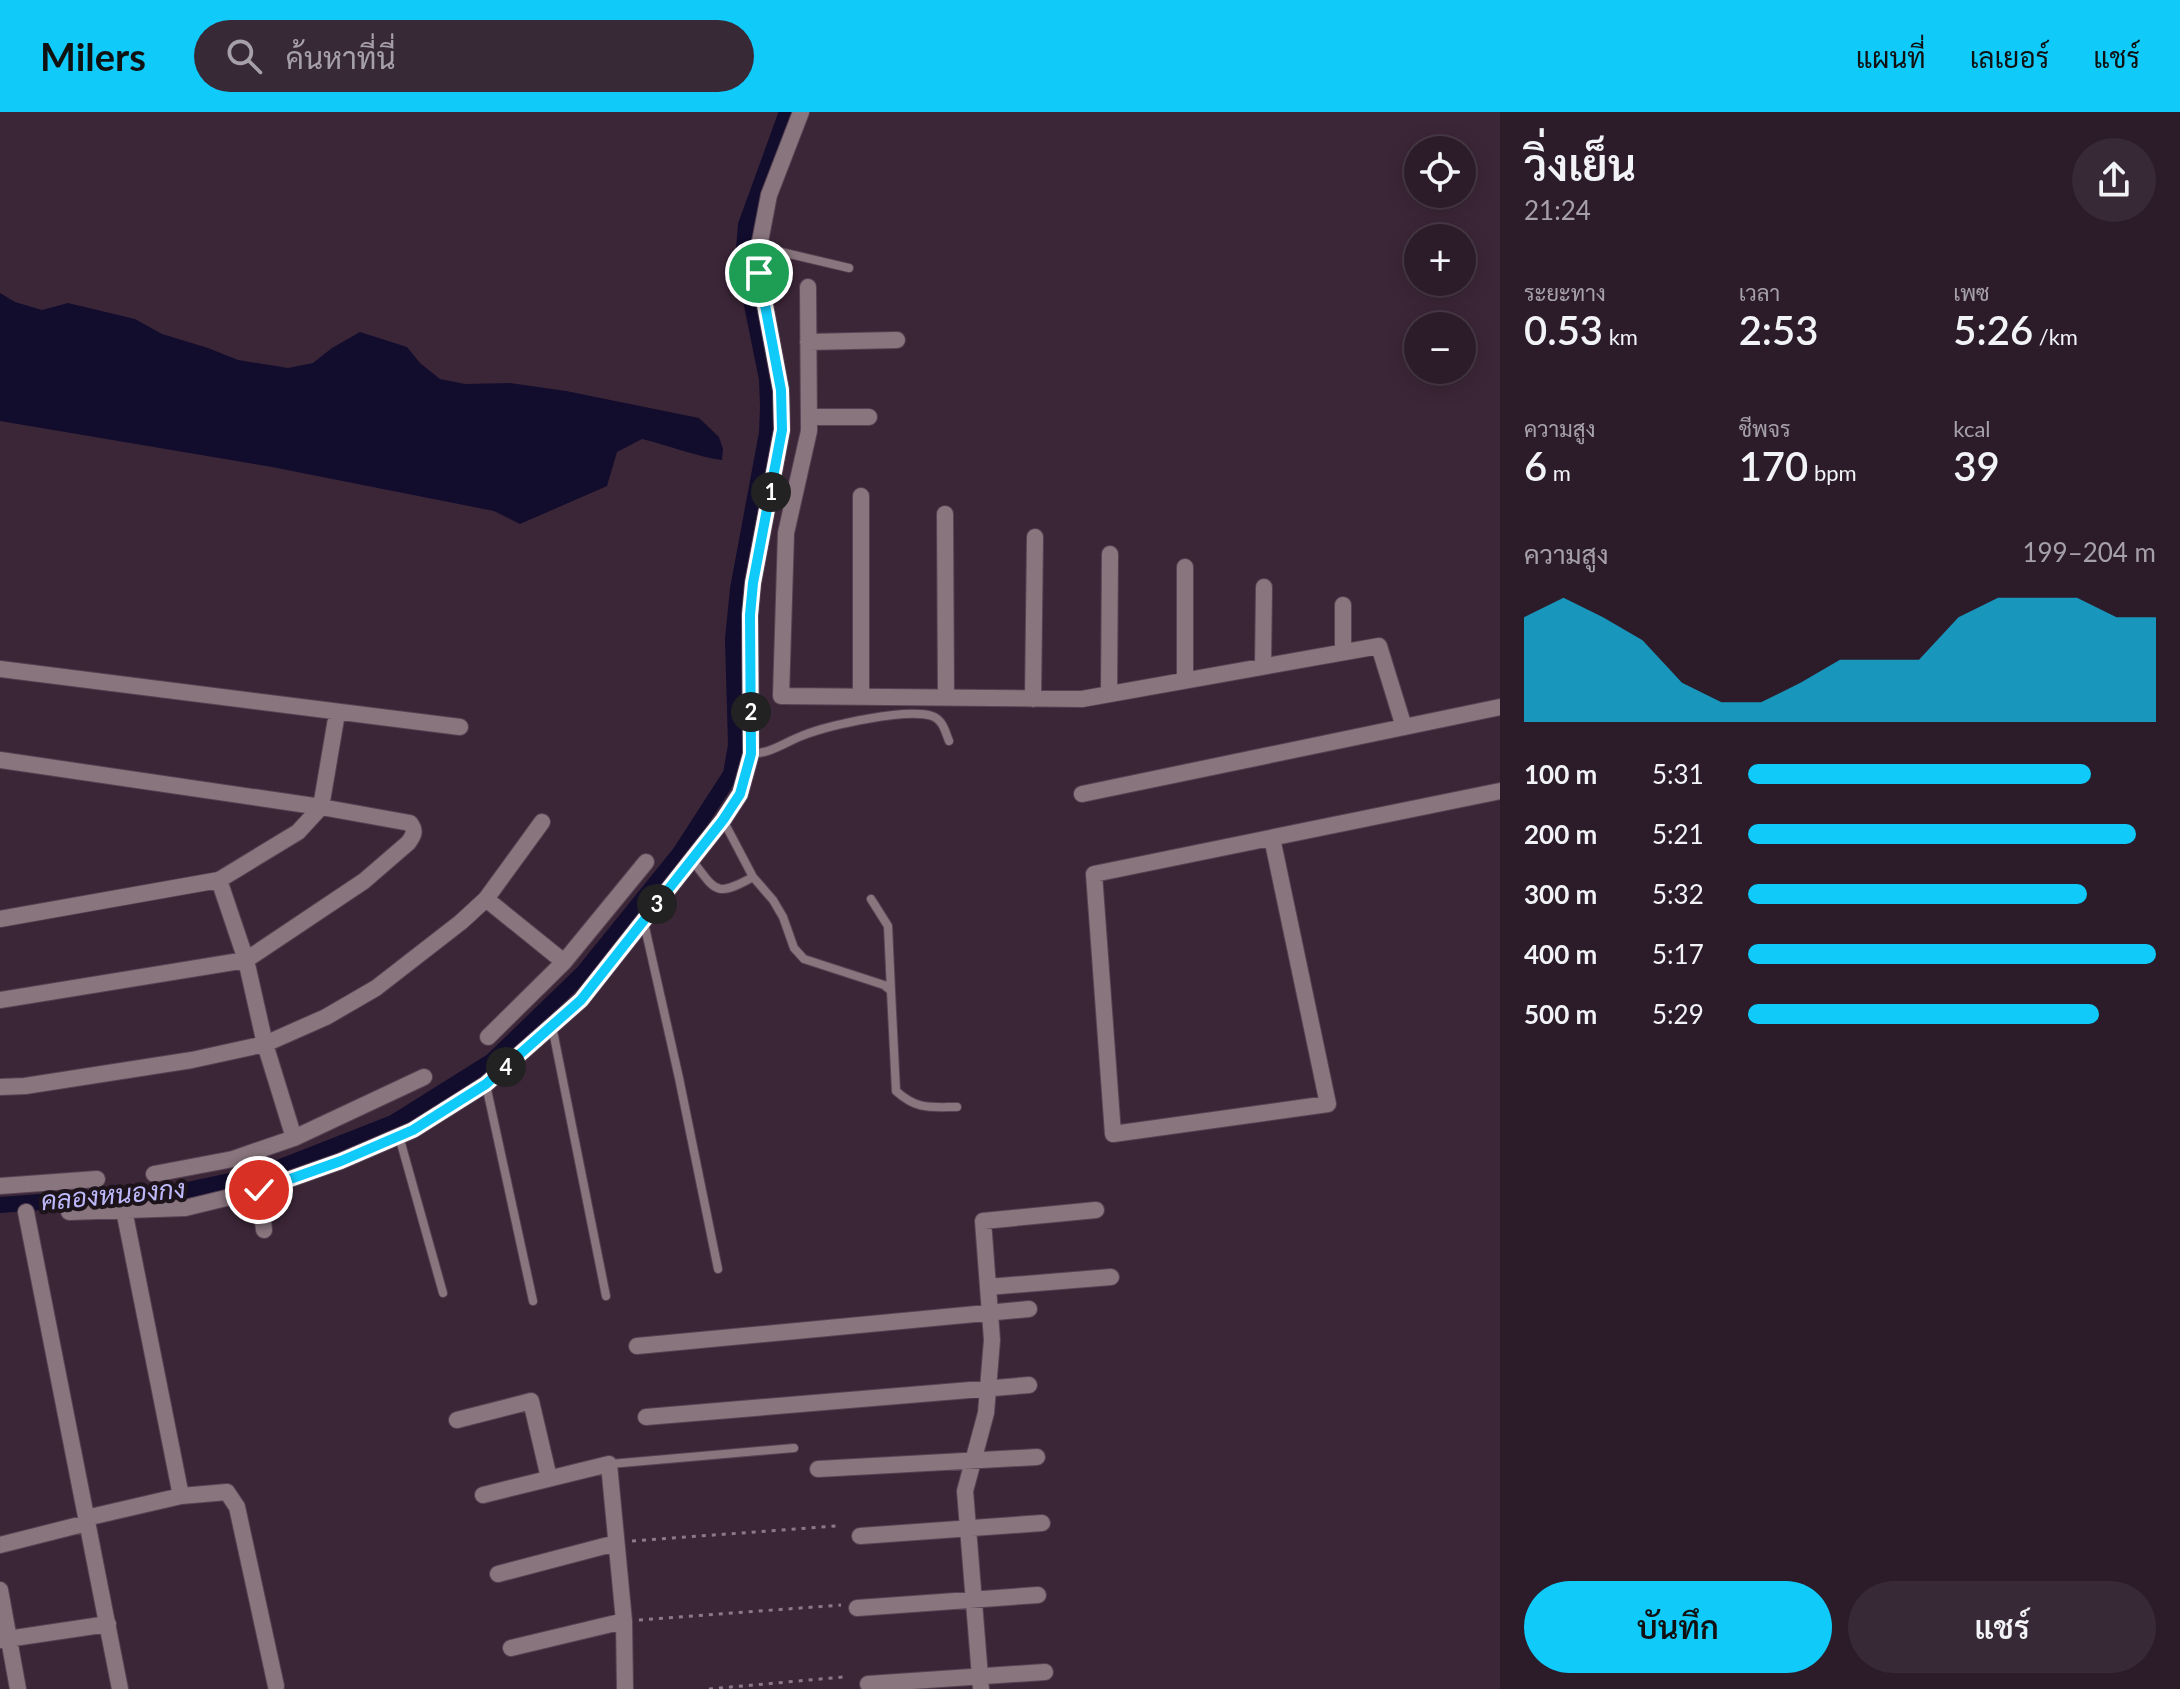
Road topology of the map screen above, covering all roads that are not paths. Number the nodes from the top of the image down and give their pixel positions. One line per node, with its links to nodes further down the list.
1 (801, 112): 2 (street)
2 (759, 247): 3 (lane); 29 (street)
3 (849, 268)
4 (808, 287): 6 (street)
5 (897, 340): 6 (street)
6 (808, 342): 7 (street)
7 (809, 417): 8 (street); 21 (street)
8 (869, 417)
9 (861, 496): 21 (street)
10 (945, 514): 22 (street)
11 (1035, 537): 23 (street)
12 (1110, 554): 20 (street)
13 (1185, 567): 19 (street)
14 (1264, 587): 17 (street)
15 (1343, 605): 16 (street)
16 (1343, 652): 17 (street); 27 (street)
17 (1263, 666): 19 (street)
18 (0, 669): 25 (street)
19 (1185, 680): 20 (street)
20 (1109, 694): 23 (street)
21 (861, 697): 22 (street)
22 (946, 698): 23 (street)
23 (1033, 699)
24 (1500, 707): 27 (street)
25 (337, 713): 26 (street); 33 (street)
26 (460, 727)
27 (1404, 727): 32 (street)
28 (949, 741): 29 (lane)
29 (751, 754): 34 (street)
30 (0, 760): 33 (street)
31 (1500, 791): 36 (street)
32 (1082, 794)
33 (321, 807): 40 (street); 45 (street)
34 (723, 820): 37 (street); 39 (lane)
35 (542, 822): 41 (street)
36 (1272, 838): 36 (street)
37 (691, 860): 39 (lane); 44 (street)
38 (646, 862): 46 (street)
39 (753, 877): 47 (lane)
40 (219, 880): 43 (street); 45 (street)
41 (486, 899): 46 (street); 51 (street)
42 (871, 899): 47 (lane)
43 (0, 919)
44 (644, 922): 49 (street); 67 (lane)
45 (246, 960): 48 (street); 51 (street)
46 (564, 962): 50 (street)
47 (891, 991): 55 (lane)
48 (0, 1000)
49 (552, 1025): 53 (street); 71 (lane)
50 (488, 1037)
51 (265, 1044): 54 (street); 57 (street)
52 (424, 1077): 57 (street)
53 (486, 1084): 56 (street); 72 (lane)
54 (0, 1087)
55 (957, 1107)
56 (399, 1136): 61 (street); 70 (lane)
57 (294, 1138): 58 (street)
58 (154, 1174)
59 (97, 1179): 60 (street)
60 (0, 1186)
61 (259, 1190): 62 (street); 66 (street)
62 (124, 1210): 65 (street); 87 (street)
63 (1096, 1210): 69 (street)
64 (26, 1212): 88 (street)
65 (69, 1212)
66 (264, 1230)
67 (718, 1269)
68 (1111, 1277): 69 (street)
69 (988, 1287): 74 (street)
70 (443, 1293)
71 (606, 1296)
72 (533, 1301)
73 (1029, 1309): 74 (street)
74 (990, 1313): 75 (street); 77 (street)
75 (637, 1346)
76 (1029, 1385): 77 (street)
77 (988, 1389): 78 (street); 82 (street)
78 (646, 1417)
79 (457, 1420): 85 (street)
80 (794, 1448): 83 (lane)
81 (1037, 1457): 82 (street)
82 (973, 1461): 84 (street); 90 (street)
83 (609, 1464): 85 (street); 92 (street)
84 (818, 1469)
85 (549, 1478): 86 (street)
86 (483, 1495)
87 (181, 1496): 88 (street); 106 (street)
88 (86, 1521): 93 (street); 100 (street)
89 (1042, 1523): 90 (street)
90 (968, 1529): 91 (street); 97 (street)
91 (860, 1536)
92 (616, 1543): 94 (street); 99 (street)
93 (0, 1545)
94 (498, 1574)
95 (0, 1590): 101 (street)
96 (1038, 1595): 97 (street)
97 (974, 1600): 98 (street); 104 (street)
98 (849, 1606)
99 (624, 1621): 102 (street); 109 (street)
100 (108, 1624): 101 (street); 108 (street)
101 (4, 1639): 107 (street)
102 (511, 1648)
103 (1045, 1672): 104 (street)
104 (980, 1683): 105 (street)
105 (868, 1684)
106 (276, 1686)
107 (18, 1689)
108 (120, 1689)
109 (625, 1689)

